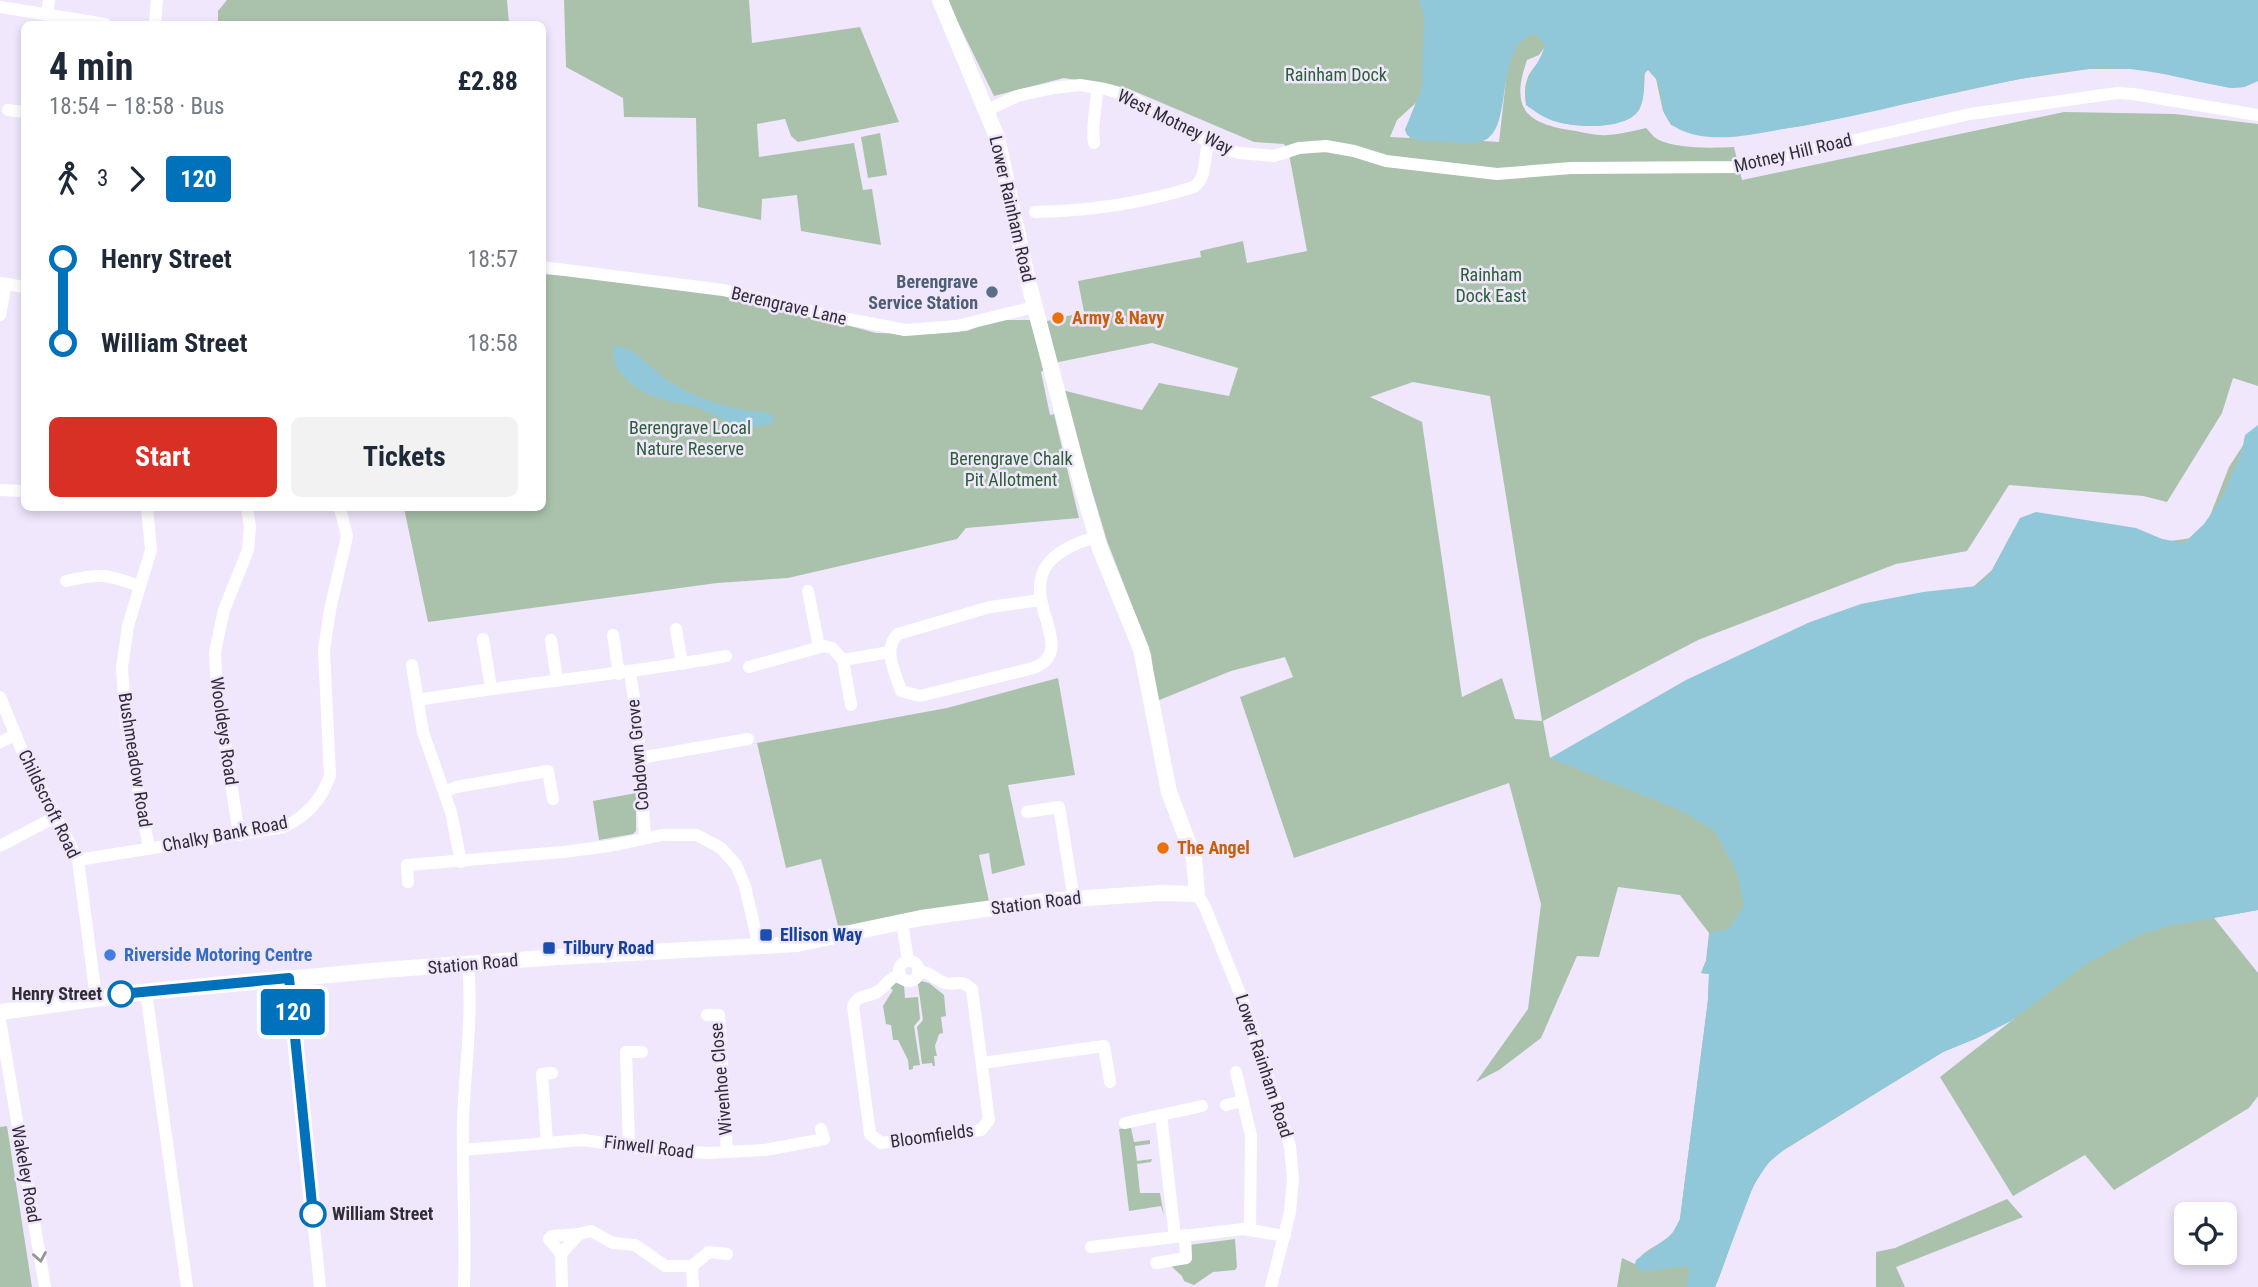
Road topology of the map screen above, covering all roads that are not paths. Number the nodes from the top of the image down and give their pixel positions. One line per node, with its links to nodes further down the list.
1 (49, 0): 4 (street)
2 (940, 0): 7 (main road, Lower Rainham Road)
3 (0, 7): 4 (street)
4 (54, 19): 5 (street)
5 (74, 21)
6 (1097, 88): 7 (street, West Motney Way); 11 (street, West Motney Way); 12 (street)
7 (985, 108): 18 (main road, Lower Rainham Road)
8 (8, 110): 9 (street)
9 (21, 112)
10 (2258, 115): 13 (street, Motney Hill Road)
11 (1209, 142): 13 (street, West Motney Way); 14 (street)
12 (1094, 143)
13 (1326, 146)
14 (1035, 212)
15 (546, 268): 18 (street, Berengrave Lane)
16 (3, 283): 17 (street); 19 (street)
17 (21, 286)
18 (1034, 307): 25 (main road, Lower Rainham Road)
19 (0, 315)
20 (0, 490): 21 (street)
21 (21, 491)
22 (147, 511): 27 (street, Bushmeadow Road)
23 (248, 511): 55 (street, Wooldeys Road)
24 (341, 511): 55 (street, Chalky Bank Road)
25 (1096, 537): 29 (street); 62 (main road, Lower Rainham Road)
26 (65, 579): 27 (street)
27 (139, 586): 58 (street, Bushmeadow Road)
28 (808, 591): 34 (street)
29 (1040, 600): 35 (street); 35 (street)
30 (676, 629): 38 (street)
31 (613, 635): 41 (street, Cobdown Grove)
32 (551, 640): 42 (street)
33 (480, 645): 43 (street)
34 (820, 647): 37 (street); 40 (street)
35 (890, 652): 37 (street)
36 (726, 656): 38 (street)
37 (843, 660): 46 (street)
38 (681, 664): 41 (street)
39 (412, 665): 45 (street)
40 (749, 667)
41 (625, 673): 42 (street); 50 (street, Cobdown Grove)
42 (557, 680): 43 (street)
43 (491, 688): 45 (street)
44 (0, 697): 47 (street, Childscroft Road)
45 (418, 700): 51 (street)
46 (851, 705)
47 (15, 735): 49 (street); 54 (street, Childscroft Road)
48 (748, 739): 50 (street)
49 (0, 742)
50 (640, 758): 56 (street, Cobdown Grove)
51 (443, 792): 52 (street); 60 (street)
52 (553, 799)
53 (1027, 812): 63 (street)
54 (57, 816): 57 (street); 59 (street, Childscroft Road)
55 (239, 835): 58 (street, Chalky Bank Road)
56 (645, 838): 60 (street); 65 (street)
57 (0, 846)
58 (149, 848): 59 (street, Chalky Bank Road)
59 (78, 860): 72 (street, Childscroft Road)
60 (461, 862): 61 (street)
61 (408, 882)
62 (1197, 894): 63 (main road, Station Road); 94 (street, Lower Rainham Road)
63 (1074, 899): 64 (main road, Station Road)
64 (902, 922): 65 (main road, Station Road); 66 (street)
65 (759, 947): 67 (main road, Station Road)
66 (908, 961): 68 (street, Bloomfields); 69 (street, Bloomfields)
67 (468, 964): 70 (main road, Station Road); 89 (street)
68 (918, 971): 69 (street, Bloomfields); 77 (street, Bloomfields)
69 (900, 974): 77 (street, Bloomfields)
70 (289, 978): 71 (main road, Station Road); 102 (street)
71 (145, 992): 72 (main road, Station Road); 101 (street)
72 (96, 997): 73 (main road, Station Road)
73 (0, 1012)
74 (707, 1015): 90 (street, Wivenhoe Close)
75 (0, 1020): 100 (street, Wakeley Road, one-way to 100)
76 (642, 1052): 88 (street)
77 (982, 1063): 80 (street)
78 (1236, 1072): 81 (street)
79 (552, 1073): 87 (street)
80 (1110, 1082)
81 (1243, 1101): 82 (street); 91 (street)
82 (1226, 1105)
83 (1202, 1106): 84 (street)
84 (1161, 1115): 85 (street); 93 (street)
85 (1125, 1123)
86 (821, 1129): 90 (street, Finwell Road)
87 (547, 1142): 88 (street, Finwell Road); 89 (street, Finwell Road)
88 (629, 1146): 90 (street, Finwell Road)
89 (463, 1150): 103 (street)
90 (727, 1152)
91 (1250, 1229): 93 (street); 94 (street)
92 (579, 1234): 96 (street); 96 (street); 99 (street)
93 (1180, 1236): 95 (street); 98 (street)
94 (1284, 1236): 106 (street, Lower Rainham Road)
95 (1091, 1247)
96 (561, 1254): 104 (street)
97 (727, 1254): 99 (street)
98 (1156, 1263)
99 (692, 1266): 105 (street)
100 (46, 1287)
101 (187, 1287)
102 (320, 1287)
103 (464, 1287)
104 (562, 1287)
105 (693, 1287)
106 (1270, 1287)

